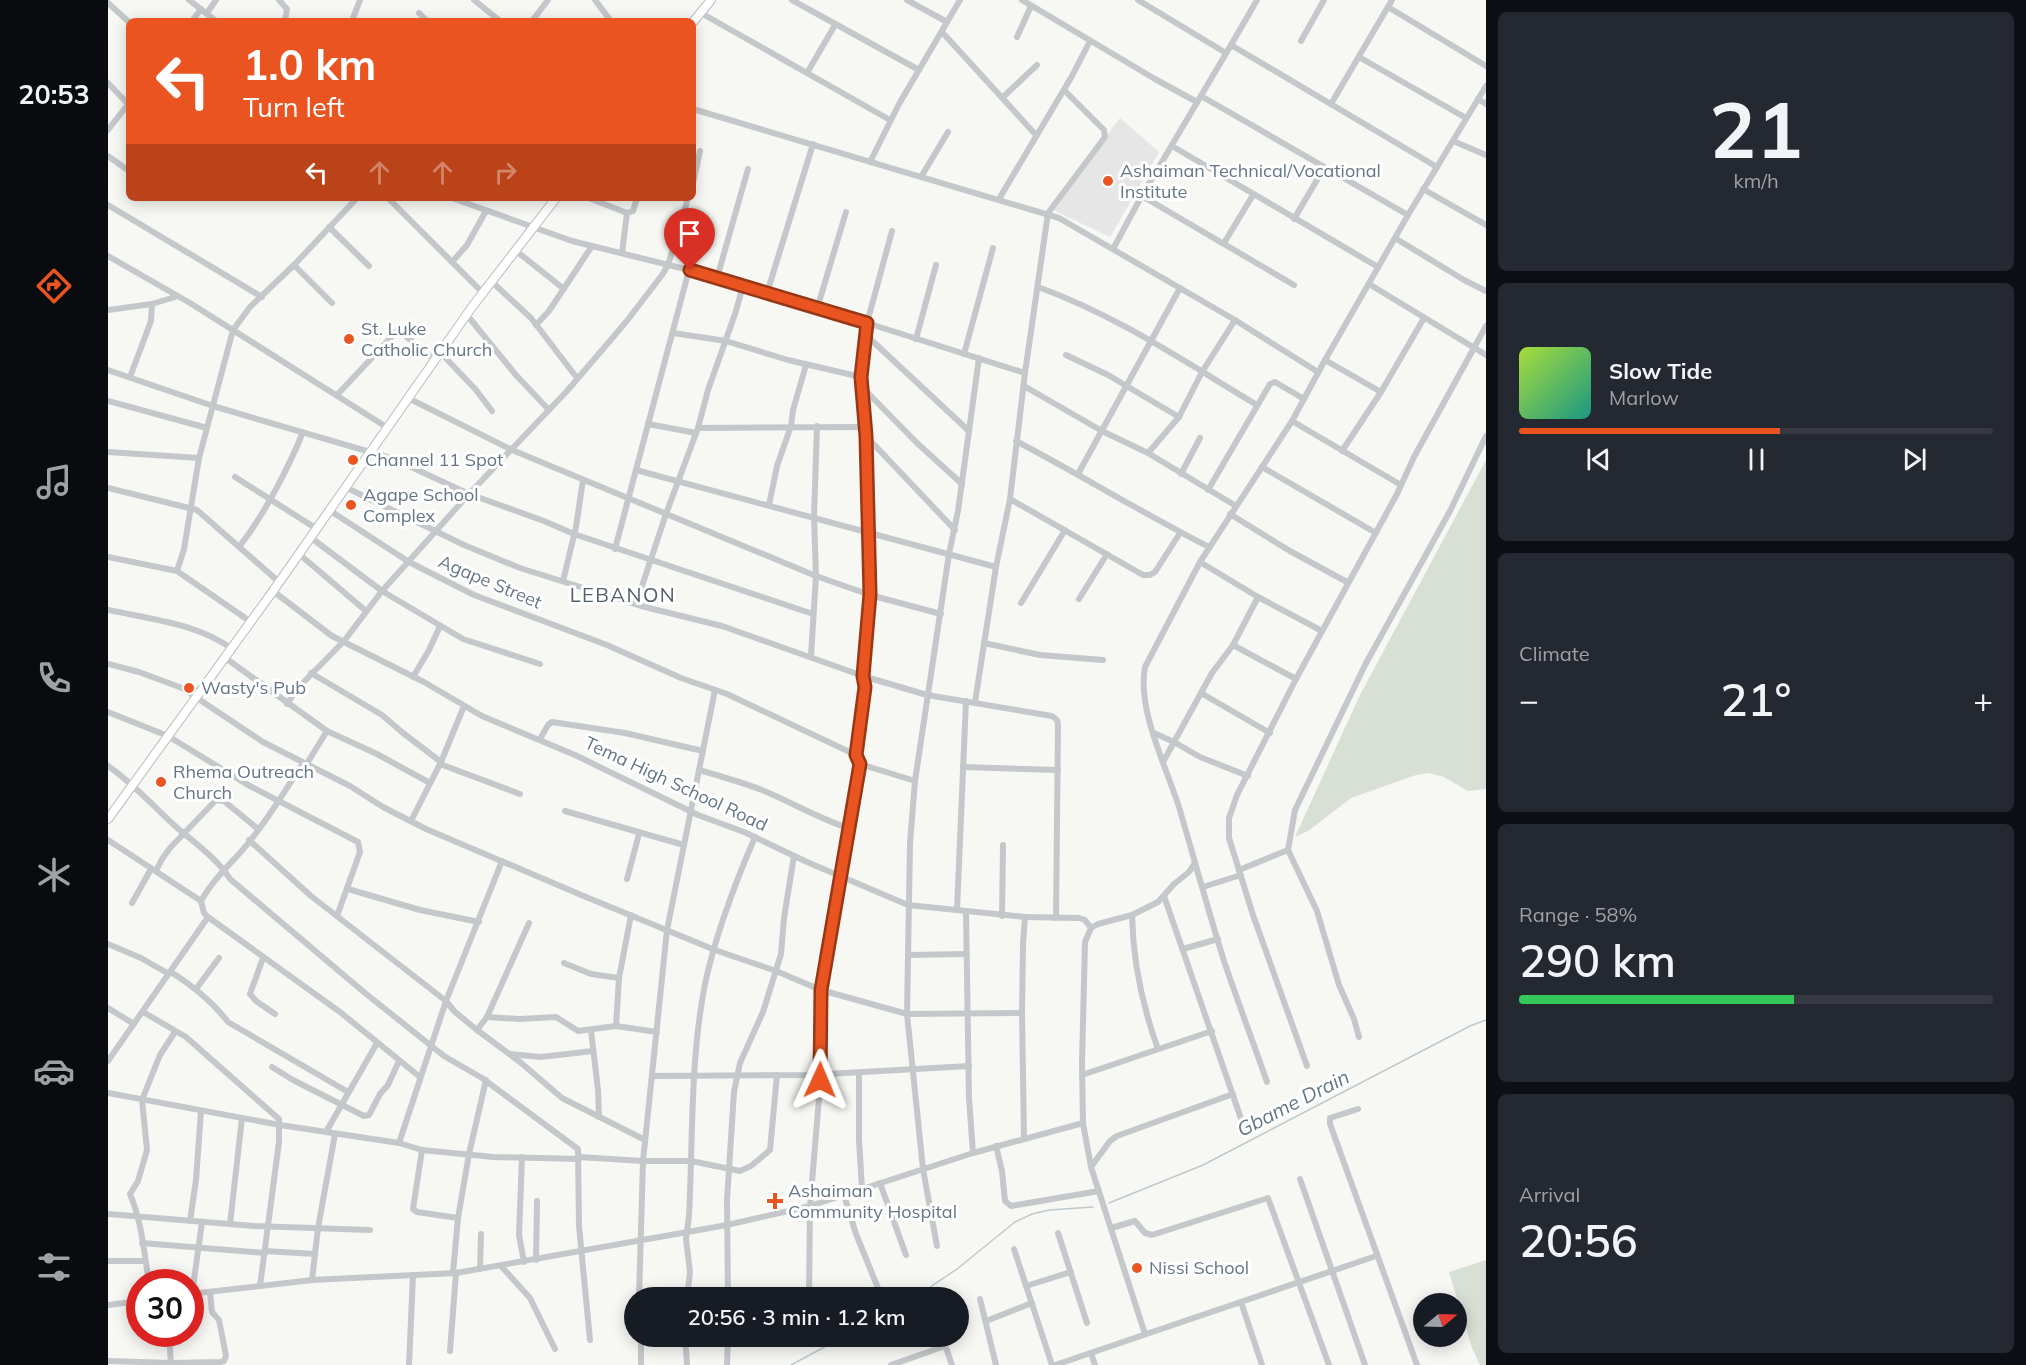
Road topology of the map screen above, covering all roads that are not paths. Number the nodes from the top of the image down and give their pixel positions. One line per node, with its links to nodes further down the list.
1 (189, 0): 21 (street)
2 (216, 0): 21 (street)
3 (279, 0): 26 (street)
4 (360, 0): 27 (street)
5 (474, 0): 29 (street)
6 (548, 0): 30 (street)
7 (595, 0): 31 (street)
8 (711, 0): 22 (main road)
9 (792, 0): 35 (street)
10 (906, 0): 34 (street)
11 (960, 0): 34 (street)
12 (1022, 0): 19 (street)
13 (1137, 0): 41 (street)
14 (1246, 0): 17 (street)
15 (1323, 0): 39 (street)
16 (1392, 0): 20 (street)
17 (1255, 2): 40 (street)
18 (108, 3): 32 (street)
19 (1031, 6): 37 (street); 38 (street)
20 (1388, 7): 42 (street); 44 (street)
21 (204, 11): 24 (street); 25 (street)
22 (701, 13): 33 (main road); 46 (street)
23 (419, 14): 28 (street)
24 (196, 18)
25 (212, 18)
26 (286, 18)
27 (353, 18)
28 (424, 18)
29 (496, 18)
30 (534, 18)
31 (609, 18)
32 (126, 19)
33 (696, 19)
34 (947, 22): 36 (street)
35 (835, 25): 45 (street); 46 (street)
36 (942, 32): 45 (street); 50 (street)
37 (1017, 36)
38 (1090, 41): 49 (street); 51 (street)
39 (1301, 41)
40 (1231, 45): 41 (street); 54 (street)
41 (1226, 53): 51 (street)
42 (1359, 57): 54 (street); 58 (street)
43 (1037, 65): 50 (street)
44 (1486, 66)
45 (919, 70): 59 (street)
46 (807, 73): 59 (street)
47 (108, 83): 53 (street)
48 (1486, 86): 52 (street)
49 (1064, 90): 62 (street); 91 (street)
50 (1003, 97): 62 (street)
51 (1199, 99): 65 (street); 72 (street)
52 (1478, 99): 55 (street); 58 (street)
53 (126, 101)
54 (1331, 104): 71 (street)
55 (1486, 104)
56 (126, 105): 60 (street)
57 (696, 110): 64 (street)
58 (1466, 118): 63 (street)
59 (890, 120): 69 (street)
60 (109, 126)
61 (948, 132): 75 (street)
62 (1036, 135): 79 (street)
63 (1453, 141): 67 (street); 71 (street)
64 (813, 144): 69 (street); 123 (street)
65 (1172, 146): 77 (street); 78 (street)
66 (700, 151): 73 (street)
67 (1486, 155)
68 (108, 156): 70 (street)
69 (870, 162): 75 (street)
70 (126, 165)
71 (1437, 167): 76 (street)
72 (1324, 168): 92 (street); 93 (street)
73 (696, 169)
74 (748, 169): 113 (street)
75 (921, 177): 79 (street)
76 (1424, 189): 92 (street); 94 (street)
77 (1253, 195): 93 (street); 99 (street)
78 (1142, 196): 99 (street); 102 (street)
79 (999, 199): 91 (street)
80 (354, 201): 95 (street)
81 (391, 201): 106 (street)
82 (461, 201): 88 (street)
83 (554, 201): 96 (main road)
84 (597, 201): 90 (street)
85 (636, 201): 90 (street)
86 (687, 201): 108 (street)
87 (108, 205): 125 (street)
88 (486, 211): 96 (street); 106 (street)
89 (846, 212): 128 (street)
90 (627, 213): 104 (street)
91 (1048, 213): 102 (street); 118 (street)
92 (1408, 215): 98 (street)
93 (1294, 219): 111 (street)
94 (1486, 225)
95 (329, 227): 107 (street); 110 (street)
96 (532, 228): 100 (street); 103 (main road)
97 (892, 231): 133 (street)
98 (1395, 238): 111 (street); 121 (street)
99 (1224, 243): 116 (street)
100 (592, 246): 104 (street); 120 (street)
101 (993, 248): 144 (street)
102 (1113, 249): 119 (street)
103 (514, 250): 114 (main road); 120 (street)
104 (622, 253): 108 (street)
105 (109, 258): 124 (street)
106 (452, 262): 122 (street)
107 (294, 265): 125 (street); 126 (street)
108 (668, 265): 112 (street); 157 (street)
109 (936, 265): 139 (street)
110 (369, 266)
111 (1378, 267): 115 (street)
112 (690, 270): 113 (street); 137 (street)
113 (717, 278): 117 (street)
114 (492, 281): 122 (main road); 134 (street)
115 (1369, 284): 131 (street); 149 (street)
116 (1294, 285)
117 (743, 286): 123 (street); 140 (street)
118 (1038, 287): 141 (street); 154 (street)
119 (1180, 288): 132 (street); 141 (street)
120 (564, 289): 134 (street)
121 (1486, 291)
122 (483, 293): 130 (main road)
123 (767, 293): 128 (street)
124 (178, 296): 127 (street); 136 (street)
125 (262, 297): 136 (street)
126 (332, 303)
127 (152, 304): 129 (street); 155 (street)
128 (817, 309): 133 (street)
129 (108, 310)
130 (467, 315): 143 (main road); 168 (street)
131 (1424, 318): 142 (street); 161 (street)
132 (1235, 320): 152 (street); 153 (street)
133 (867, 323): 138 (street); 139 (street)
134 (536, 325): 157 (street)
135 (1486, 326): 142 (street)
136 (233, 330): 162 (street); 167 (street)
137 (673, 333): 140 (street); 172 (street)
138 (866, 335): 156 (street); 179 (street)
139 (916, 339): 144 (street)
140 (726, 341): 150 (street); 178 (street)
141 (1151, 342): 152 (street); 159 (street)
142 (1473, 349): 146 (street); 200 (street)
143 (440, 352): 148 (main road); 169 (street)
144 (964, 354): 147 (street)
145 (1066, 354): 159 (street)
146 (1486, 355)
147 (979, 358): 154 (street); 179 (street)
148 (435, 360): 162 (street); 163 (main road)
149 (1325, 360): 153 (street); 161 (street)
150 (806, 365): 156 (street); 173 (street)
151 (108, 370): 155 (street)
152 (1202, 372): 166 (street); 170 (street)
153 (1318, 372): 164 (street)
154 (1025, 373): 158 (street)
155 (130, 377): 167 (street)
156 (861, 377): 160 (street)
157 (577, 378): 168 (street)
158 (1024, 386): 180 (street); 185 (street)
159 (1126, 386): 170 (street); 180 (street)
160 (862, 387): 175 (street); 199 (street)
161 (1381, 392): 187 (street)
162 (337, 395): 177 (street)
163 (408, 398): 177 (main road); 186 (street)
164 (1304, 399): 166 (street); 171 (street)
165 (108, 401): 176 (street)
166 (1257, 405): 203 (street)
167 (213, 406): 176 (street); 181 (street)
168 (549, 410): 186 (street)
169 (492, 411)
170 (1179, 417): 190 (street)
171 (1292, 421): 187 (street); 192 (street)
172 (648, 424): 178 (street); 193 (street)
173 (790, 426): 174 (street); 178 (street); 208 (street)
174 (817, 426): 175 (street); 214 (street)
175 (865, 427): 182 (street)
176 (207, 428): 191 (street)
177 (388, 428): 189 (main road)
178 (697, 431): 198 (street)
179 (969, 431): 199 (street)
180 (1102, 431): 190 (street); 194 (street)
181 (303, 432): 189 (street); 205 (street)
182 (866, 436): 216 (street); 219 (street)
183 (1486, 436): 311 (street)
184 (1200, 438): 195 (street)
185 (1016, 441): 194 (street); 207 (street)
186 (512, 450): 197 (street); 204 (street)
187 (1342, 451): 200 (street)
188 (108, 452): 191 (street)
189 (371, 452): 201 (main road); 204 (street)
190 (1148, 453): 195 (street)
191 (199, 458): 210 (street)
192 (1262, 467): 209 (street); 221 (street)
193 (636, 470): 198 (street); 206 (street)
194 (1078, 474): 220 (street)
195 (1181, 474): 203 (street)
196 (235, 477): 205 (street)
197 (584, 480): 206 (street); 222 (street)
198 (678, 482): 208 (street); 212 (street)
199 (962, 484): 216 (street)
200 (1401, 485): 221 (street)
201 (345, 487): 211 (main road); 218 (street)
202 (108, 488): 210 (street)
203 (1208, 490): 209 (street)
204 (469, 494): 218 (street); 222 (street)
205 (270, 497): 215 (street); 224 (street)
206 (629, 499): 212 (street); 226 (street)
207 (1010, 499): 217 (street); 234 (street)
208 (769, 505): 214 (street)
209 (1236, 506): 213 (street)
210 (189, 509): 224 (street); 235 (street)
211 (330, 510): 215 (main road); 232 (street, Agape Street)
212 (666, 514): 231 (street); 236 (street)
213 (1230, 514): 225 (street); 239 (street)
214 (814, 517): 219 (street); 236 (street)
215 (317, 529): 223 (main road)
216 (955, 530): 228 (street)
217 (1065, 530): 229 (street); 245 (street)
218 (435, 531): 232 (street); 237 (street)
219 (867, 532): 228 (street); 242 (street)
220 (1180, 533): 225 (street); 229 (street)
221 (1376, 533): 239 (street)
222 (574, 534): 226 (street); 237 (street)
223 (310, 537): 227 (main road); 241 (street)
224 (239, 547): 238 (street)
225 (1209, 547): 233 (street)
226 (615, 549): 231 (street)
227 (299, 554): 238 (main road); 248 (street)
228 (949, 554): 234 (street); 250 (street)
229 (1107, 554): 244 (street)
230 (108, 557): 235 (street)
231 (651, 561): 246 (street); 249 (street)
232 (409, 562): 241 (street); 267 (street, Agape Street)
233 (1200, 562): 243 (street); 277 (street)
234 (996, 567): 255 (street)
235 (177, 571): 251 (street)
236 (816, 576): 242 (street); 249 (street)
237 (563, 581): 246 (street)
238 (279, 582): 240 (main road)
239 (1347, 582): 253 (street)
240 (273, 591): 251 (main road); 254 (street, Tema High School Road)
241 (382, 591): 248 (street); 252 (street)
242 (870, 594): 250 (street); 264 (street)
243 (1258, 597): 253 (street); 256 (street)
244 (1079, 599)
245 (1021, 603)
246 (636, 604): 258 (street)
247 (108, 610): 257 (street)
248 (366, 611): 254 (street)
249 (813, 614): 258 (street)
250 (941, 614): 269 (street)
251 (251, 622): 257 (main road)
252 (440, 626): 262 (street); 265 (street)
253 (1322, 631): 266 (street)
254 (344, 641): 263 (street); 265 (street, Tema High School Road)
255 (984, 642): 260 (street); 272 (street)
256 (1233, 645): 266 (street); 268 (street)
257 (231, 648): 259 (main road)
258 (811, 656): 264 (street)
259 (224, 657): 270 (main road); 273 (street)
260 (1103, 660)
261 (108, 664): 270 (street)
262 (540, 664)
263 (311, 673): 273 (street); 285 (street)
264 (863, 676): 269 (street); 283 (street)
265 (413, 677): 274 (street, Tema High School Road)
266 (1296, 679): 278 (street)
267 (715, 690): 282 (street); 283 (street, Agape Street)
268 (1201, 693): 278 (street); 281 (street)
269 (927, 695): 271 (street); 293 (street)
270 (196, 696): 279 (main road); 286 (street)
271 (966, 701): 272 (street); 289 (street)
272 (975, 702): 291 (street)
273 (287, 704): 276 (street)
274 (464, 706): 280 (street, Tema High School Road); 285 (street)
275 (108, 712): 279 (street)
276 (327, 731): 286 (street); 294 (street)
277 (1154, 733): 281 (street); 284 (street)
278 (1270, 733): 292 (street)
279 (168, 736): 295 (main road); 297 (street)
280 (540, 739): 282 (street); 299 (street, Tema High School Road)
281 (1174, 741): 284 (street); 292 (street)
282 (703, 751): 290 (street)
283 (856, 755): 287 (street)
284 (1162, 762): 314 (street)
285 (440, 763): 294 (street); 296 (street)
286 (305, 764): 297 (street); 301 (street)
287 (860, 764): 293 (street); 302 (street)
288 (108, 766): 295 (street)
289 (963, 767): 291 (street); 326 (street)
290 (699, 770): 299 (street); 302 (street)
291 (1058, 770): 334 (street)
292 (1248, 776): 317 (street)
293 (915, 781): 325 (street)
294 (430, 783): 301 (street)
295 (132, 786): 300 (main road); 304 (street)
296 (519, 794)
297 (279, 801): 303 (street); 321 (street)
298 (565, 811): 305 (street)
299 (690, 811): 306 (street, Tema High School Road); 309 (street)
300 (108, 819)
301 (411, 821): 313 (street)
302 (848, 828): 318 (street)
303 (258, 829): 304 (street); 308 (street)
304 (184, 834): 315 (street); 316 (street)
305 (639, 834): 309 (street); 319 (street)
306 (755, 837): 312 (street, Tema High School Road); 342 (street)
307 (108, 840): 316 (street)
308 (249, 840): 315 (street); 330 (street)
309 (684, 845): 338 (street)
310 (1003, 846): 331 (street)
311 (1288, 850): 317 (street); 368 (street)
312 (794, 856): 318 (street, Tema High School Road); 348 (street)
313 (502, 861): 328 (street); 335 (street)
314 (1195, 863): 320 (street); 322 (street)
315 (224, 869): 323 (street); 370 (street)
316 (154, 870): 323 (street); 324 (street)
317 (1240, 872): 320 (street); 377 (street)
318 (840, 877): 325 (street, Tema High School Road); 352 (street)
319 (627, 879)
320 (1203, 887): 339 (street)
321 (348, 890): 330 (street); 335 (street)
322 (1164, 896): 329 (street); 341 (street)
323 (201, 901): 332 (street)
324 (132, 903)
325 (908, 905): 326 (street, Tema High School Road); 344 (street)
326 (957, 910): 327 (street, Tema High School Road)
327 (966, 912): 331 (street, Tema High School Road); 343 (street)
328 (631, 915): 338 (street); 350 (street)
329 (1132, 915): 337 (street); 371 (street)
330 (337, 916): 353 (street)
331 (1002, 916): 333 (street, Tema High School Road)
332 (208, 917): 346 (street); 349 (street)
333 (1025, 918): 334 (street, Tema High School Road); 356 (street)
334 (1056, 918): 337 (street, Tema High School Road)
335 (479, 922): 353 (street)
336 (529, 923): 360 (street)
337 (1091, 928): 386 (street)
338 (668, 930): 342 (street); 366 (street)
339 (1218, 939): 341 (street); 389 (street)
340 (108, 944): 349 (street)
341 (1183, 949): 367 (street)
342 (715, 950): 348 (street); 382 (street)
343 (966, 954): 344 (street); 359 (street)
344 (908, 955): 358 (street)
345 (219, 958): 351 (street)
346 (263, 958): 357 (street); 369 (street)
347 (564, 963): 350 (street)
348 (776, 971): 352 (street); 385 (street)
349 (170, 973): 351 (street); 355 (street)
350 (619, 978): 362 (street)
351 (196, 989): 390 (street)
352 (821, 990): 358 (street); 381 (street)
353 (446, 1001): 363 (street); 370 (street)
354 (108, 1008): 361 (street)
355 (143, 1012): 361 (street); 365 (street)
356 (1022, 1013): 359 (street); 404 (street)
357 (275, 1014)
358 (906, 1014): 359 (street); 379 (street)
359 (968, 1014): 376 (street)
360 (487, 1017): 363 (street); 364 (street)
361 (134, 1024): 374 (street)
362 (616, 1026): 364 (street); 366 (street)
363 (477, 1030): 373 (street)
364 (591, 1030): 372 (street)
365 (176, 1032): 393 (street); 400 (street)
366 (657, 1032): 384 (street)
367 (1212, 1032): 371 (street); 392 (street)
368 (1359, 1037)
369 (377, 1043): 375 (street); 390 (street)
370 (430, 1044): 387 (street); 388 (street)
371 (1158, 1049): 386 (street)
372 (593, 1051): 373 (street); 397 (street)
373 (509, 1054): 397 (street)
374 (108, 1061)
375 (399, 1061): 387 (street); 394 (street)
376 (969, 1066): 379 (street); 409 (street)
377 (1307, 1066)
378 (272, 1067): 394 (street)
379 (913, 1069): 380 (street); 416 (street)
380 (859, 1073): 381 (street); 420 (street)
381 (821, 1074): 383 (street); 424 (street)
382 (695, 1075): 384 (street); 385 (street); 414 (street)
383 (777, 1075): 385 (street); 417 (street)
384 (653, 1076): 405 (street)
385 (738, 1076): 417 (street)
386 (1082, 1076): 399 (street)
387 (420, 1077): 406 (street)
388 (486, 1080): 410 (street); 412 (street)
389 (1267, 1082)
390 (348, 1092): 394 (street)
391 (108, 1094): 393 (street)
392 (1233, 1094): 402 (street); 415 (street)
393 (142, 1100): 396 (street); 426 (street)
394 (340, 1105): 401 (street)
395 (1358, 1109): 448 (street)
396 (201, 1111): 398 (street); 428 (street)
397 (599, 1117): 405 (street)
398 (242, 1118): 400 (street); 430 (street)
399 (1083, 1123): 404 (street); 415 (street)
400 (280, 1125): 401 (street); 432 (street)
401 (326, 1132): 403 (street)
402 (1246, 1133)
403 (335, 1134): 406 (street); 433 (street)
404 (1024, 1138): 407 (street)
405 (645, 1140): 413 (street)
406 (399, 1143): 408 (street)
407 (996, 1146): 409 (street); 421 (street)
408 (422, 1150): 410 (street); 427 (street)
409 (973, 1153): 416 (street)
410 (469, 1154): 411 (street); 427 (street)
411 (522, 1157): 412 (street); 452 (street)
412 (579, 1158): 413 (street); 444 (street)
413 (643, 1161): 414 (street); 439 (street)
414 (691, 1161): 417 (street); 436 (street)
415 (1091, 1167): 421 (street)
416 (923, 1169): 419 (street); 441 (street)
417 (729, 1170): 431 (street)
418 (1300, 1179): 457 (street)
419 (880, 1183): 420 (street); 447 (street)
420 (862, 1189): 422 (street)
421 (1099, 1191): 434 (street)
422 (844, 1195): 424 (street); 469 (street)
423 (537, 1201): 449 (street)
424 (810, 1206): 431 (street); 468 (street)
425 (108, 1214): 426 (street)
426 (139, 1216): 428 (street); 440 (street)
427 (458, 1218): 459 (street)
428 (190, 1221): 429 (street)
429 (202, 1222): 430 (street); 442 (street)
430 (230, 1224): 432 (street)
431 (727, 1225): 436 (street); 467 (street)
432 (269, 1226): 433 (street); 445 (street)
433 (318, 1228): 435 (street); 446 (street)
434 (1111, 1228): 462 (street); 479 (street)
435 (370, 1230)
436 (686, 1231): 439 (street); 466 (street)
437 (1058, 1233): 458 (street)
438 (481, 1234): 456 (street)
439 (640, 1240): 444 (street); 465 (street)
440 (142, 1243): 442 (street); 451 (street)
441 (937, 1246)
442 (198, 1248): 445 (street); 455 (street)
443 (1014, 1249): 464 (street)
444 (581, 1251): 449 (street); 480 (street)
445 (265, 1252): 446 (street); 463 (street)
446 (315, 1254): 461 (street)
447 (906, 1255)
448 (1376, 1256): 457 (street); 504 (street)
449 (536, 1260): 452 (street)
450 (108, 1261): 451 (street)
451 (145, 1262): 454 (street)
452 (524, 1262): 453 (street)
453 (501, 1266): 456 (street); 487 (street)
454 (146, 1269)
455 (195, 1269)
456 (480, 1269): 459 (street)
457 (1333, 1269): 462 (street); 503 (street)
458 (1071, 1272): 464 (street); 478 (street)
459 (455, 1273): 460 (street); 488 (street)
460 (413, 1275): 461 (street); 492 (street)
461 (312, 1280): 463 (street)
462 (1298, 1282): 473 (street); 502 (street)
463 (260, 1286): 470 (street)
464 (1026, 1286): 475 (street)
465 (639, 1287)
466 (688, 1287)
467 (728, 1287)
468 (809, 1287)
469 (878, 1287)
470 (210, 1292): 471 (street); 491 (street)
471 (204, 1293)
472 (980, 1299): 477 (street)
473 (1241, 1302): 479 (street); 501 (street)
474 (126, 1303): 476 (street)
475 (1032, 1303): 477 (street); 499 (street)
476 (108, 1305)
477 (986, 1321): 498 (street)
478 (1087, 1323)
479 (1145, 1334): 489 (street)
480 (590, 1340)
481 (170, 1347): 491 (street)
482 (641, 1347): 493 (street)
483 (686, 1347): 494 (street)
484 (728, 1347): 495 (street)
485 (942, 1347): 496 (street)
486 (945, 1347): 497 (street)
487 (555, 1349)
488 (450, 1351)
489 (1091, 1353): 499 (street); 500 (street)
490 (108, 1361): 491 (street)
491 (171, 1364)
492 (409, 1365)
493 (641, 1365)
494 (687, 1365)
495 (727, 1365)
496 (891, 1365)
497 (952, 1365)
498 (996, 1365)
499 (1053, 1365)
500 (1095, 1365)
501 (1262, 1365)
502 (1329, 1365)
503 (1365, 1365)
504 (1417, 1365)

